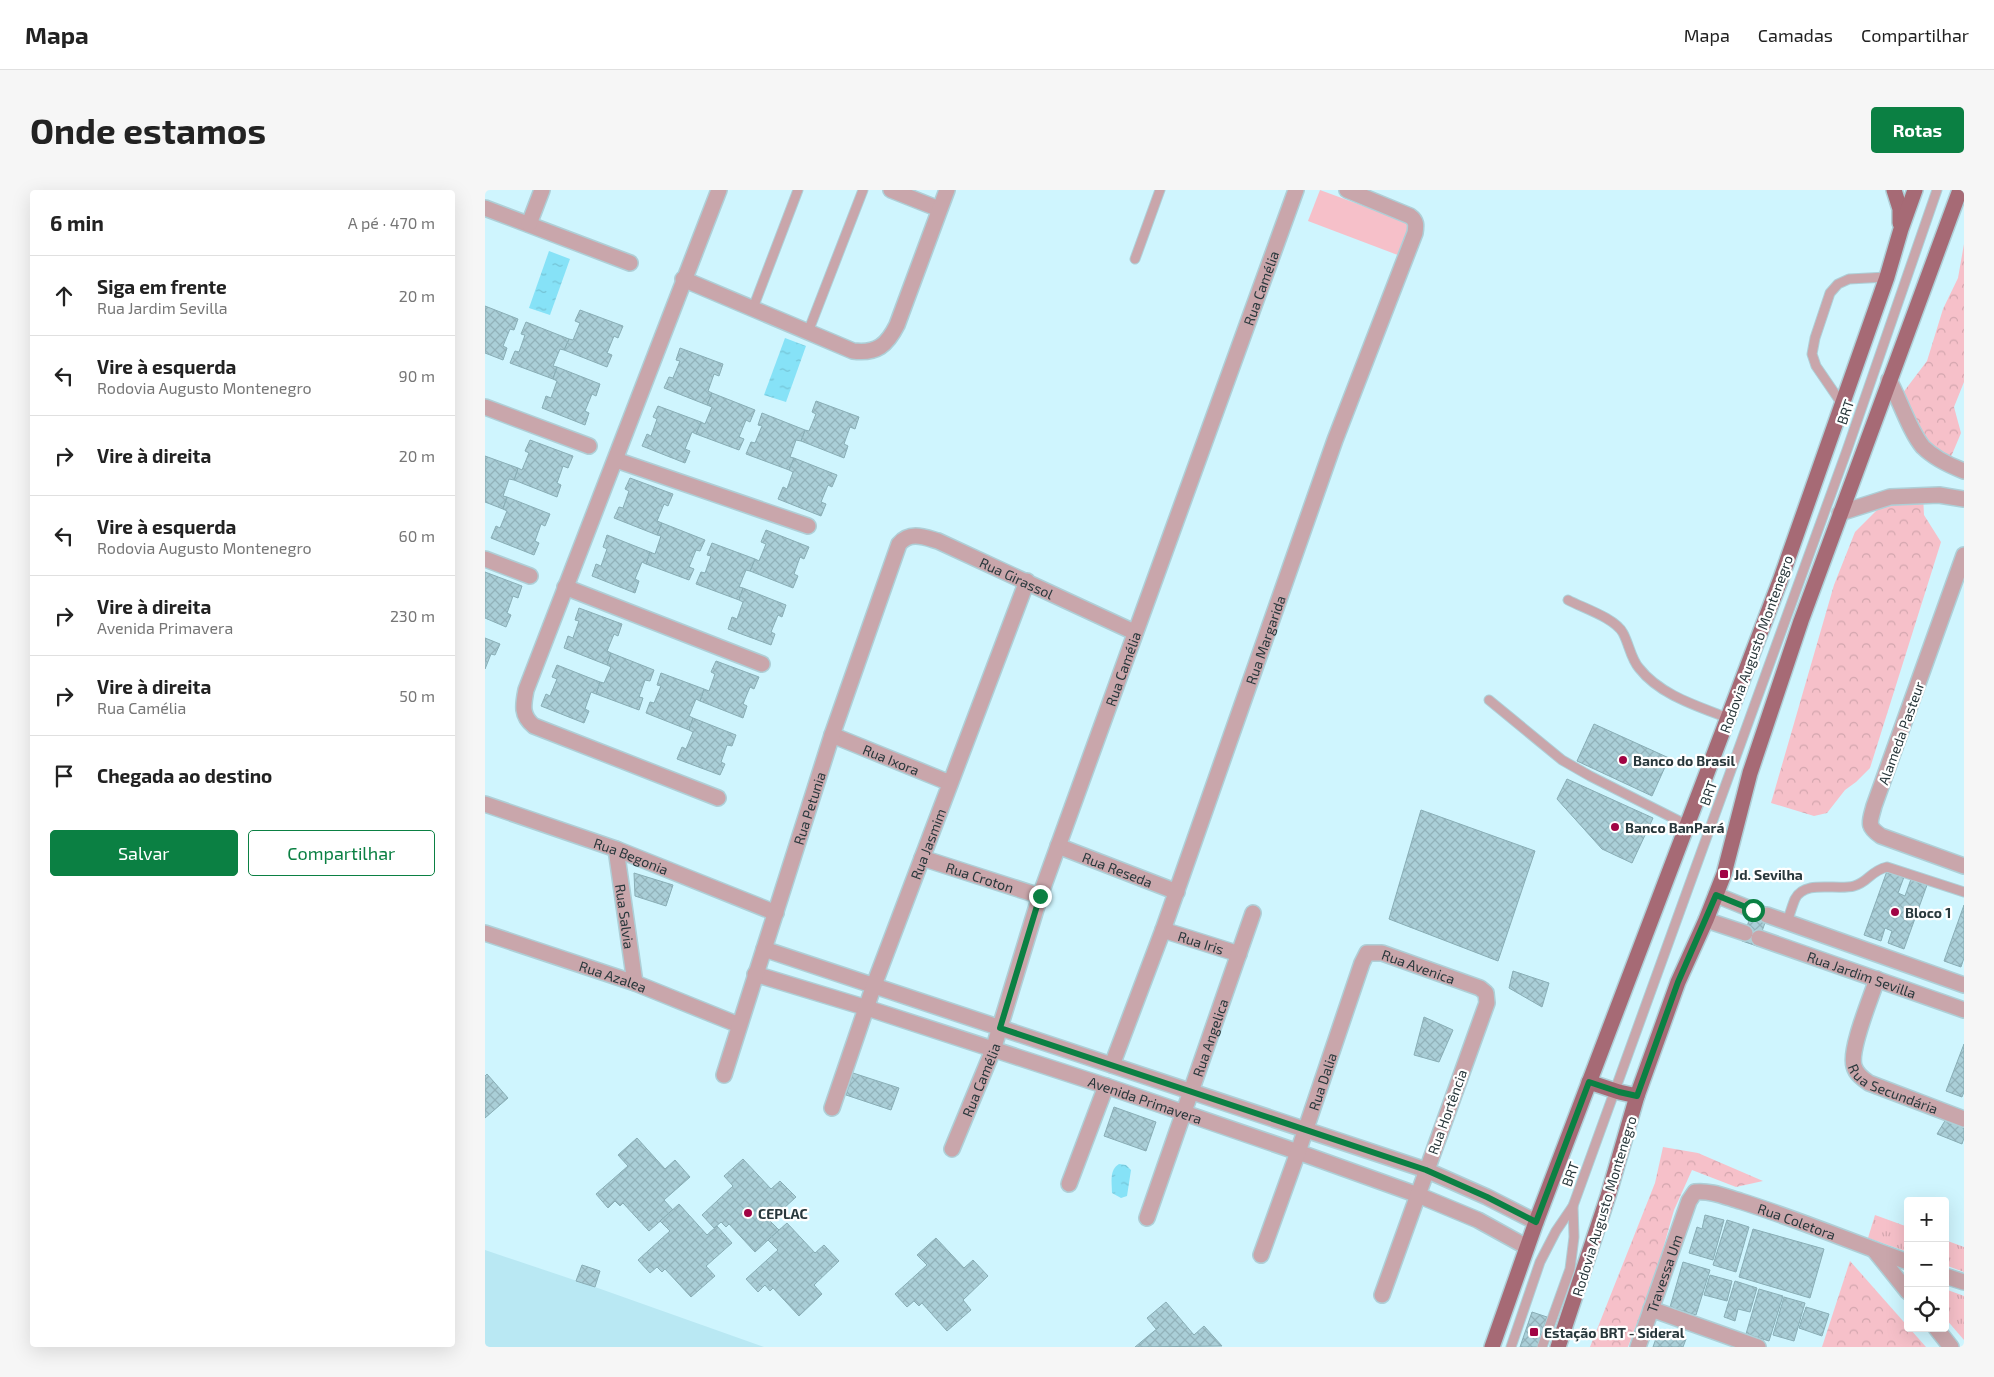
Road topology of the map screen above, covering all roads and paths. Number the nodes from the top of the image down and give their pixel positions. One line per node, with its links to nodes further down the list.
1 (543, 190): 16 (street)
2 (719, 190): 21 (street)
3 (798, 190): 22 (lane)
4 (863, 190): 23 (lane)
5 (891, 190): 15 (street)
6 (947, 190): 15 (street)
7 (1160, 190): 18 (lane)
8 (1296, 190): 40 (street, Rua Camélia)
9 (1347, 190): 53 (street, Rua Margarida)
10 (1894, 190): 17 (main road)
11 (1915, 190): 17 (main road, Rodovia Augusto Montenegro)
12 (1937, 190): 84 (lane, BRT)
13 (1960, 190): 24 (main road, Rodovia Augusto Montenegro)
14 (485, 208): 16 (street)
15 (939, 209): 23 (street)
16 (529, 224): 19 (street)
17 (1901, 229): 20 (main road, Rodovia Augusto Montenegro)
18 (1135, 259)
19 (630, 263)
20 (1887, 277): 25 (main road, Rodovia Augusto Montenegro); 25 (lane)
21 (683, 279): 22 (street); 28 (street)
22 (753, 308): 23 (street)
23 (808, 332)
24 (1889, 380): 29 (street); 31 (main road, Rodovia Augusto Montenegro)
25 (1842, 404): 43 (main road, Rodovia Augusto Montenegro)
26 (485, 407): 27 (street)
27 (589, 446)
28 (616, 460): 32 (street); 38 (street)
29 (1962, 471): 30 (street)
30 (1958, 498): 31 (street)
31 (1840, 513): 55 (main road, Rodovia Augusto Montenegro)
32 (808, 526)
33 (899, 544): 37 (street, Rua Girassol); 44 (street, Rua Petunia)
34 (1964, 555): 52 (street, Alameda Pasteur)
35 (485, 558): 36 (street)
36 (530, 576)
37 (1027, 581): 40 (street, Rua Girassol); 45 (street, Rua Jasmim)
38 (565, 587): 41 (street); 46 (street)
39 (1568, 600): 43 (lane)
40 (1134, 632): 49 (street, Rua Camélia)
41 (762, 664)
42 (1489, 700): 48 (lane)
43 (1729, 718): 48 (main road, Rodovia Augusto Montenegro)
44 (832, 735): 45 (street, Rua Ixora); 58 (street, Rua Petunia)
45 (950, 783): 51 (street, Rua Jasmim)
46 (718, 798)
47 (485, 804): 50 (street, Rua Begonia)
48 (1687, 825): 82 (main road, Rodovia Augusto Montenegro)
49 (1058, 846): 53 (street, Rua Reseda); 56 (street, Rua Camélia)
50 (616, 849): 58 (street, Rua Begonia); 71 (street, Rua Salvia)
51 (922, 858): 56 (street, Rua Croton); 72 (street, Rua Jasmim)
52 (1958, 863)
53 (1177, 892): 63 (street, Rua Margarida)
54 (1964, 892): 62 (lane)
55 (1716, 895): 57 (street); 61 (main road, Rodovia Augusto Montenegro)
56 (1040, 896): 78 (street, Rua Camélia)
57 (1753, 910)
58 (776, 913): 66 (street, Rua Petunia)
59 (1253, 913): 67 (street, Rua Angelica)
60 (1767, 915): 62 (street, Rua Jardim Sevilla)
61 (1706, 920): 65 (street, Rua Jardim Sevilla); 86 (main road, Rodovia Augusto Montenegro)
62 (1787, 922): 65 (street); 73 (street, Rua Jardim Sevilla)
63 (1163, 930): 67 (street, Rua Iris); 80 (street, Rua Margarida)
64 (485, 933): 71 (street, Rua Azalea)
65 (1775, 944): 70 (street, Rua Jardim Sevilla)
66 (764, 949): 69 (street, Rua Petunia); 72 (street, Avenida Primavera)
67 (1239, 954): 85 (street, Rua Angelica)
68 (1362, 964): 74 (street, Rua Avenica); 90 (street, Rua Dalia)
69 (755, 974): 75 (street, Avenida Primavera); 77 (street, Rua Petunia)
70 (1877, 979): 76 (street, Rua Jardim Sevilla); 89 (street, Rua Secundária)
71 (635, 983): 77 (street, Rua Azalea)
72 (874, 985): 75 (street, Rua Jasmim); 78 (street, Avenida Primavera)
73 (1964, 985)
74 (1480, 988): 93 (street, Rua Hortência)
75 (867, 1008): 79 (street, Avenida Primavera); 87 (street, Rua Jasmim)
76 (1964, 1010)
77 (739, 1025): 81 (street, Rua Petunia)
78 (1000, 1028): 79 (street, Rua Camélia); 80 (street, Avenida Primavera)
79 (993, 1050): 83 (street, Avenida Primavera); 91 (street, Rua Camélia)
80 (1112, 1065): 85 (street, Avenida Primavera)
81 (724, 1075)
82 (1589, 1082): 84 (main road); 99 (main road, Rodovia Augusto Montenegro)
83 (1106, 1086): 88 (street, Avenida Primavera); 94 (street)
84 (1615, 1091): 86 (main road); 97 (lane, BRT)
85 (1191, 1092): 88 (street, Rua Angelica); 90 (street, Avenida Primavera)
86 (1637, 1096): 113 (main road, Rodovia Augusto Montenegro)
87 (832, 1108)
88 (1184, 1114): 92 (street, Avenida Primavera); 98 (street, Rua Angelica)
89 (1964, 1119)
90 (1305, 1131): 92 (street, Rua Dalia); 93 (street, Avenida Primavera)
91 (952, 1149)
92 (1298, 1152): 95 (street, Avenida Primavera); 102 (street, Rua Dalia)
93 (1426, 1170): 95 (street, Rua Hortência); 99 (street, Avenida Primavera)
94 (1069, 1184)
95 (1418, 1195): 100 (street, Avenida Primavera); 107 (street, Rua Hortência)
96 (1689, 1201): 101 (street, Rua Coletora); 108 (street, Travessa Um)
97 (1573, 1206): 111 (lane, BRT); 112 (lane, BRT)
98 (1147, 1218)
99 (1536, 1222): 100 (main road, Rodovia Augusto Montenegro)
100 (1527, 1247): 110 (main road, Rodovia Augusto Montenegro)
101 (1874, 1250): 103 (street, Rua Coletora); 106 (street)
102 (1261, 1255)
103 (1904, 1261)
104 (1949, 1277): 105 (street)
105 (1964, 1282)
106 (1904, 1287)
107 (1382, 1295)
108 (1651, 1309): 114 (street, Travessa Um); 115 (street)
109 (1940, 1332): 116 (street)
110 (1492, 1347)
111 (1511, 1347)
112 (1542, 1347)
113 (1558, 1347)
114 (1638, 1347)
115 (1758, 1347)
116 (1951, 1347)

